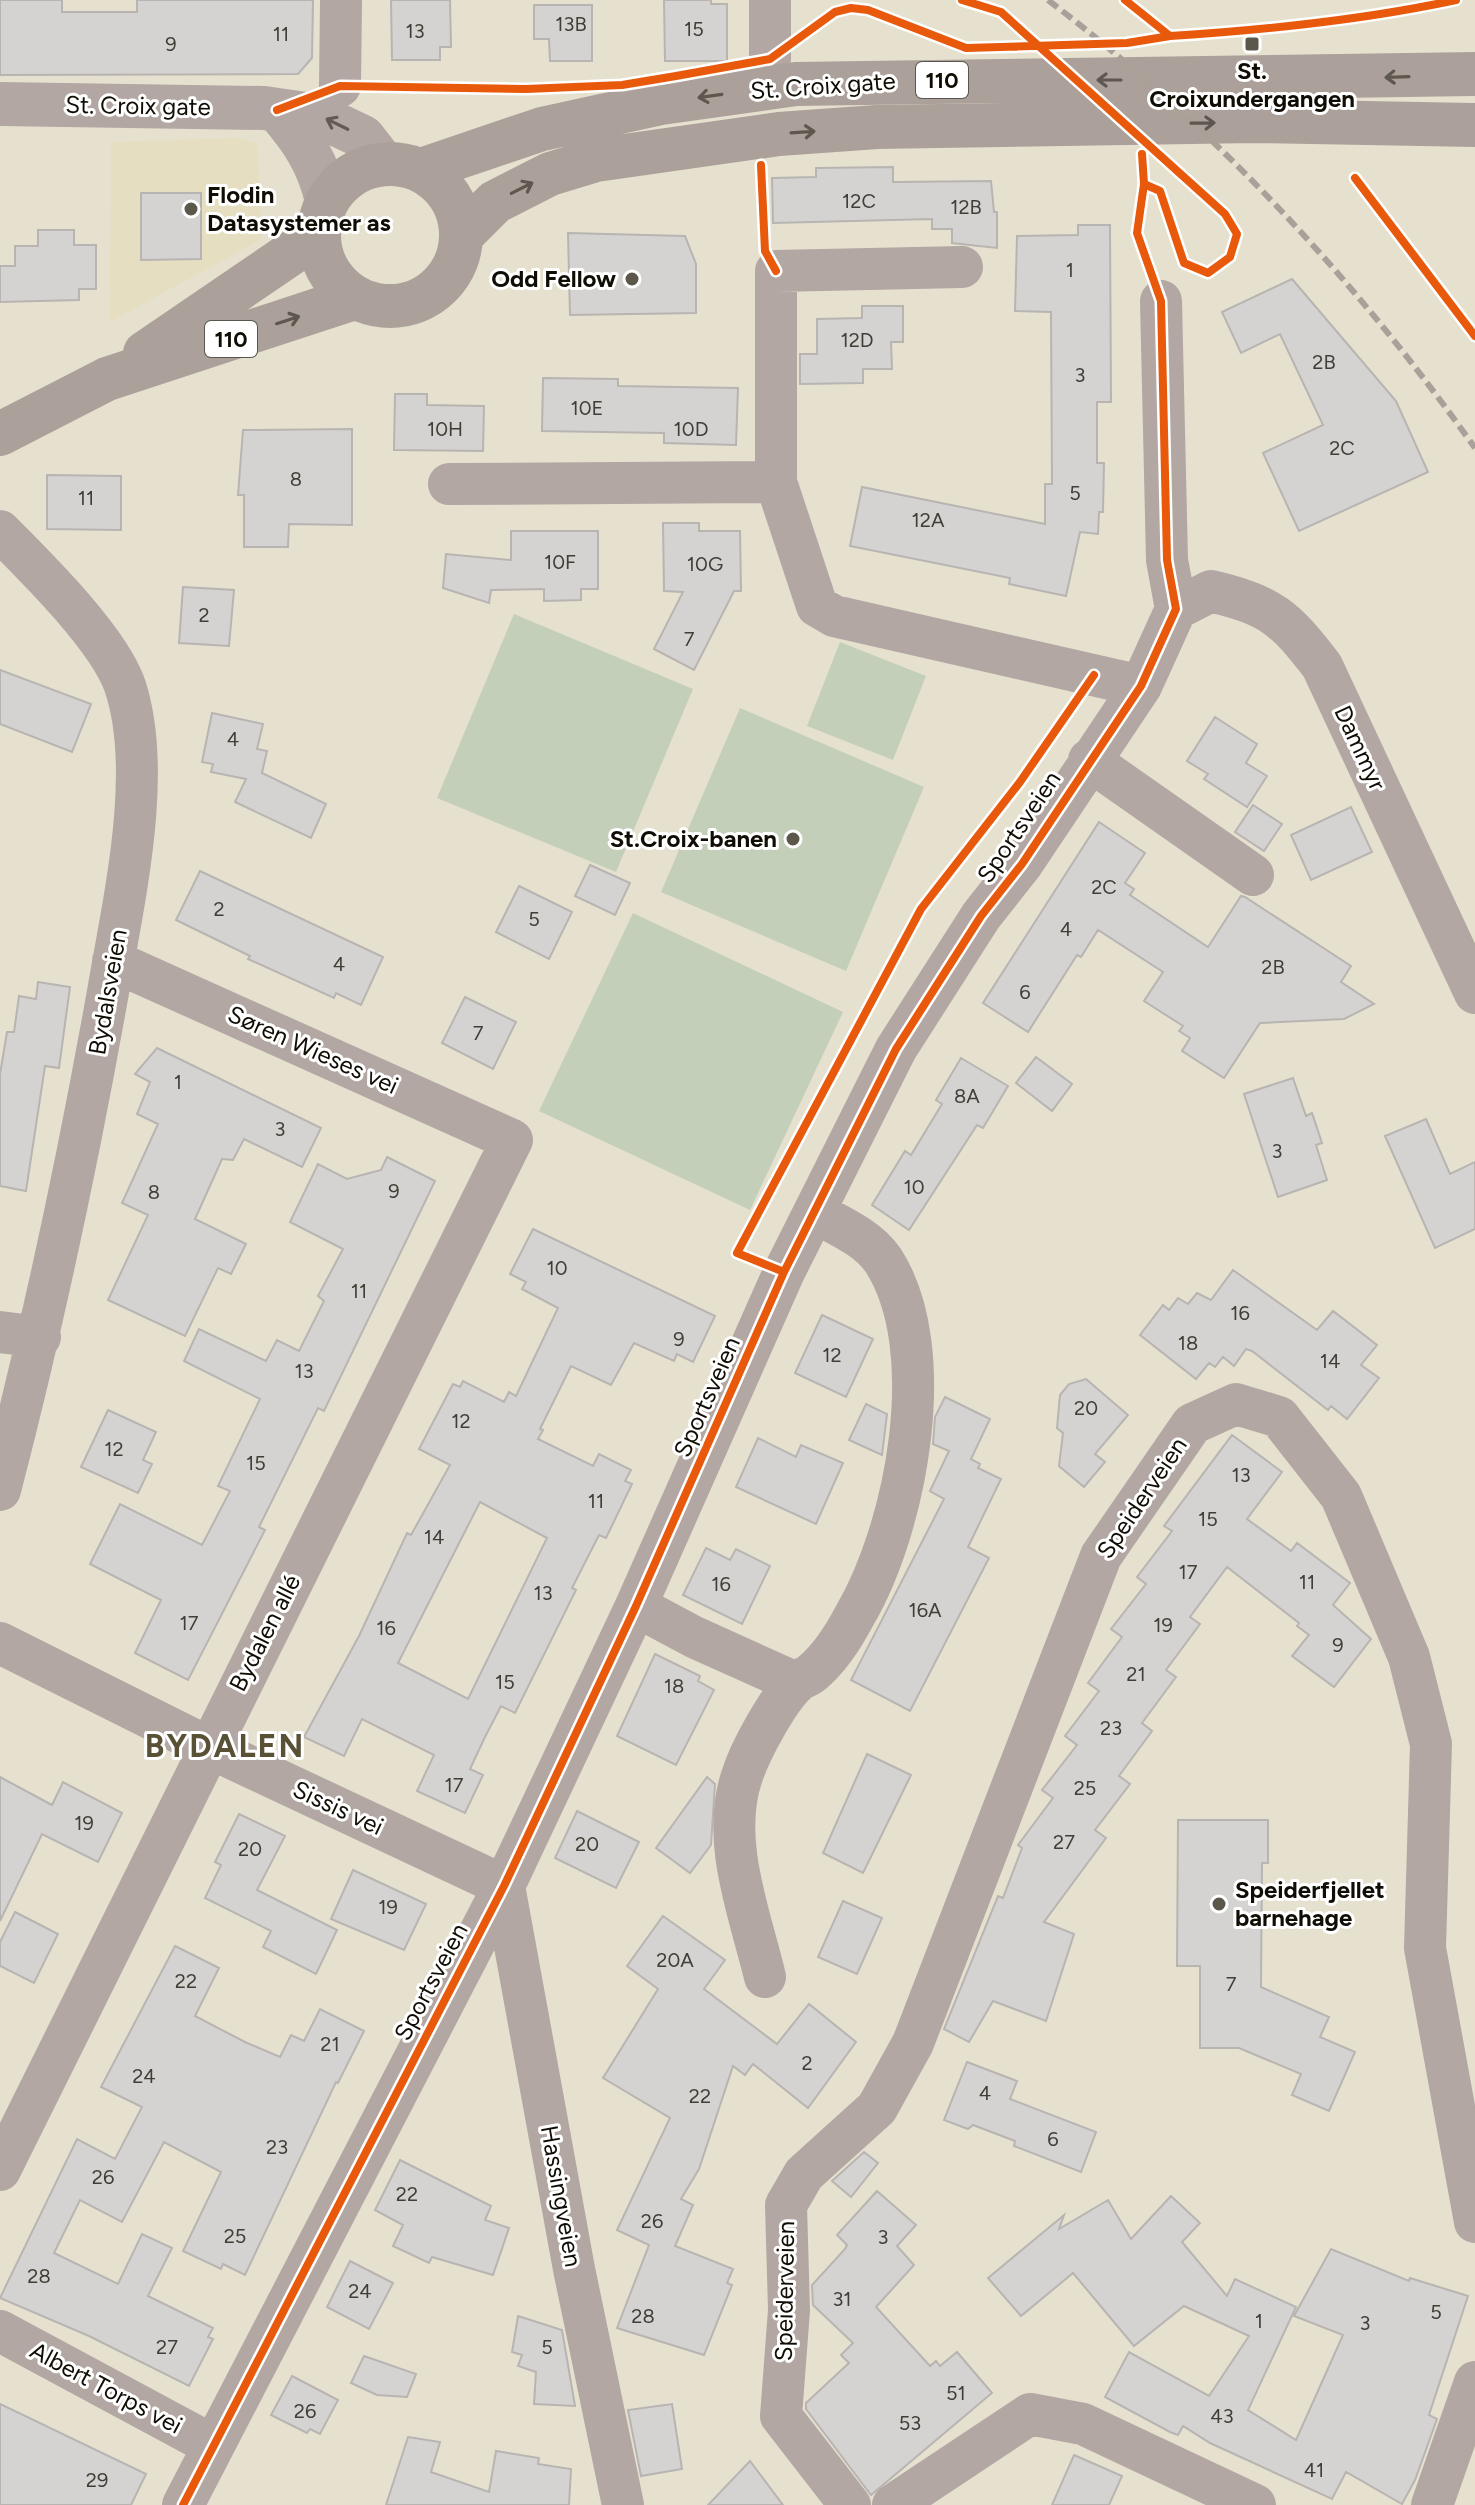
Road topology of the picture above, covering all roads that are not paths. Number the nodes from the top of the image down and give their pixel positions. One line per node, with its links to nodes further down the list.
1 (341, 0): 5 (street)
2 (770, 0): 3 (street)
3 (770, 59)
4 (1475, 74): 11 (highway, St. Croix gate / 110, one-way to 11)
5 (340, 86)
6 (0, 104): 7 (street, St. Croix gate)
7 (277, 110): 11 (street, St. Croix gate, one-way to 7); 12 (street)
8 (1407, 124): 9 (highway, St. Croix gate / 110); 10 (highway, 110); 13 (highway, St. Croix gate / 110, one-way to 8)
9 (1475, 125)
10 (1475, 147)
11 (403, 167): 12 (highway, 110); 13 (highway)
12 (323, 221): 15 (highway); 17 (highway, 110)
13 (462, 235): 15 (highway, 110)
14 (962, 267): 19 (street)
15 (354, 298): 17 (highway, 110, one-way to 15)
16 (1161, 301): 22 (street)
17 (107, 379): 18 (highway, 110)
18 (15, 426)
19 (776, 482): 20 (street); 23 (street)
20 (449, 484)
21 (0, 531): 26 (street, Bydalsveien)
22 (1176, 609): 23 (street, Sportsveien); 27 (street, Dammyr)
23 (1141, 686): 24 (street, Sportsveien)
24 (1089, 760): 25 (street, Sportsveien); 29 (street, Sportsveien)
25 (1253, 875)
26 (113, 961): 28 (street, Søren Wieses vei); 30 (street, Bydalsveien)
27 (1475, 993)
28 (512, 1140): 35 (street, Bydalen allé)
29 (814, 1212): 32 (street, Sportsveien); 34 (street)
30 (20, 1335): 31 (street, Bydalsveien)
31 (0, 1490)
32 (636, 1606): 34 (street); 36 (street, Sportsveien)
33 (0, 1643): 35 (street, Sissis vei)
34 (796, 1683): 37 (street)
35 (208, 1747): 36 (street, Sissis vei); 38 (street, Bydalen allé)
36 (504, 1886): 42 (street, Sportsveien); 44 (street, Hassingveien)
37 (765, 1977)
38 (0, 2170)
39 (1475, 2222): 45 (street, Speiderveien)
40 (0, 2331): 42 (street, Albert Torps vei)
41 (1475, 2382): 48 (street)
42 (212, 2445): 43 (street, Sportsveien)
43 (183, 2505)
44 (623, 2505)
45 (850, 2505)
46 (893, 2505): 47 (street)
47 (1255, 2505)
48 (1432, 2505)

